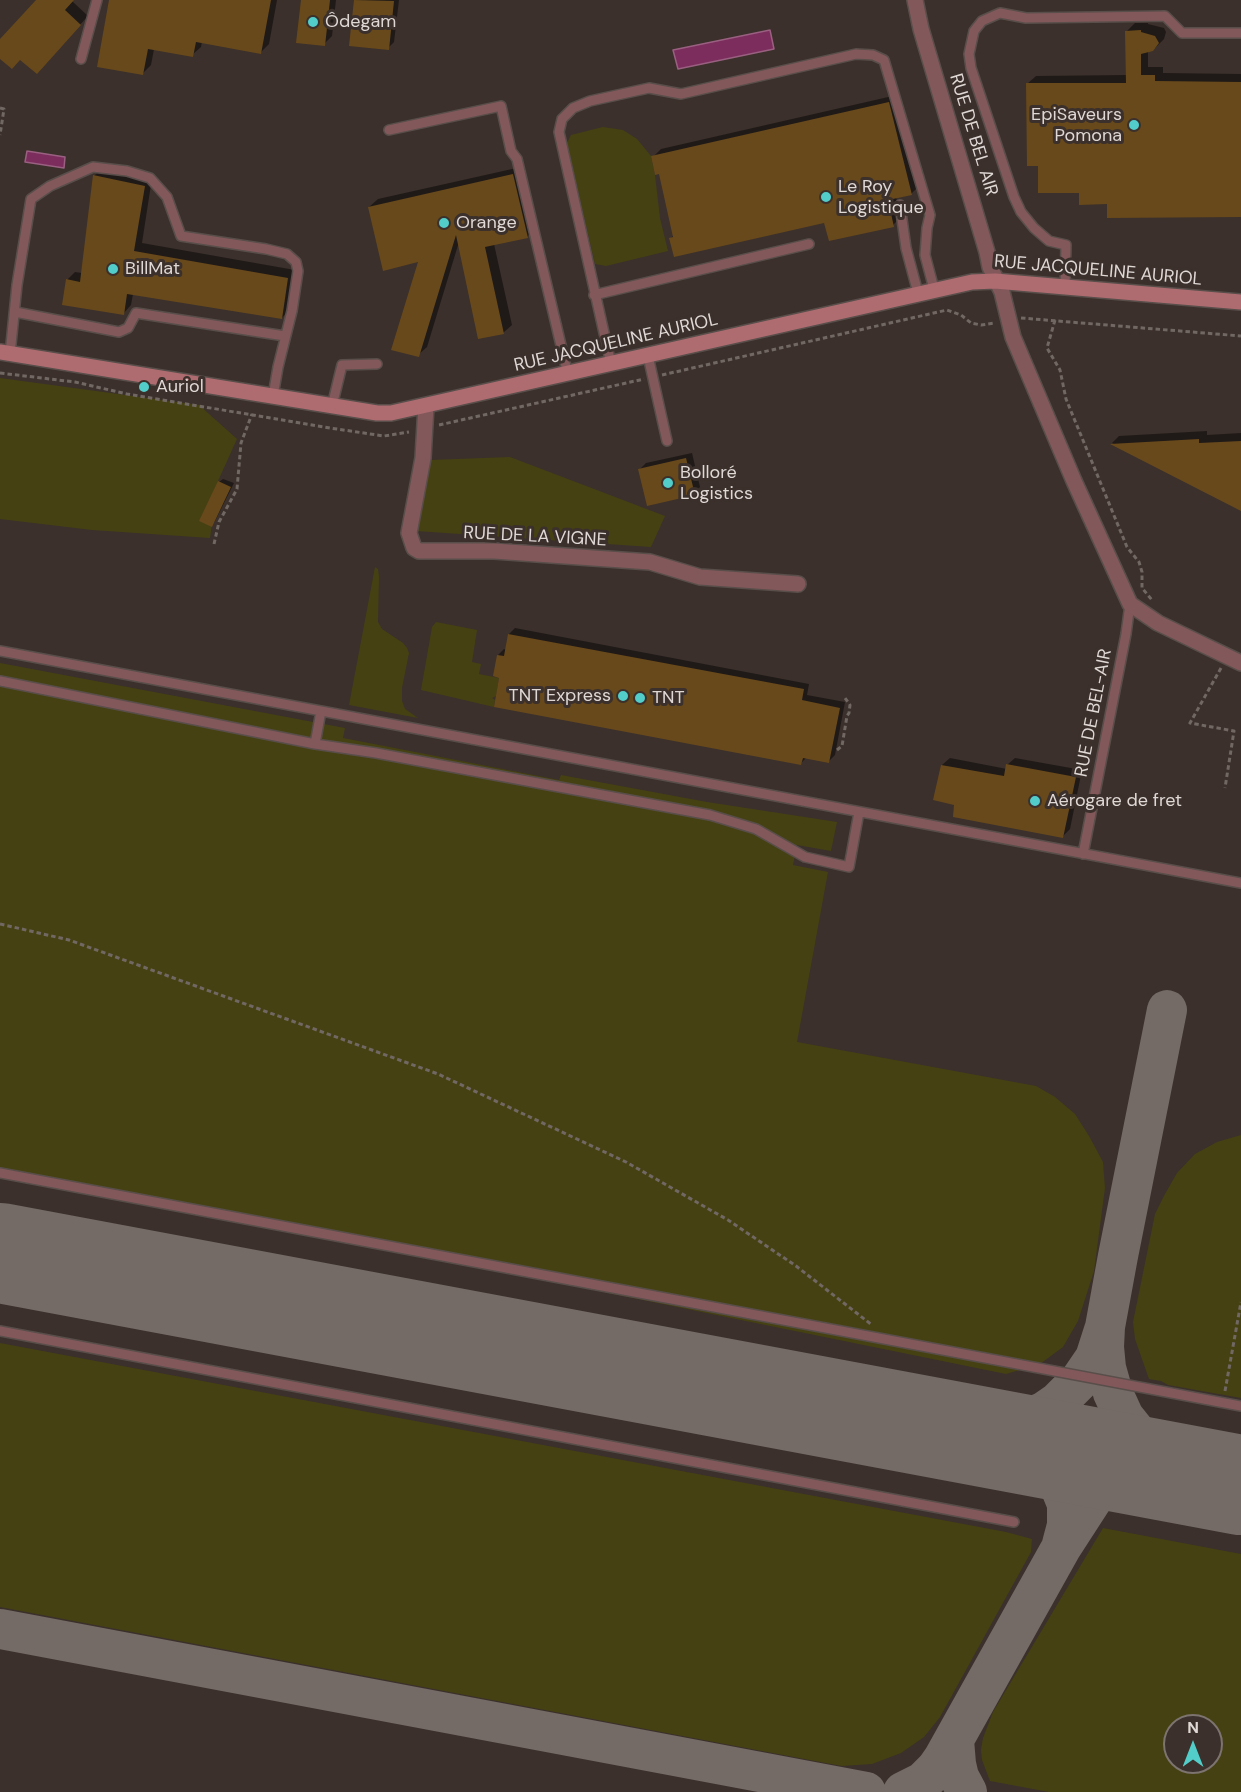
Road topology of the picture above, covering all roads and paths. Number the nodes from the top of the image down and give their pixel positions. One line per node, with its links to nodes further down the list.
1 (97, 0): 4 (lane)
2 (915, 0): 10 (street, RUE DE BEL AIR)
3 (1241, 33): 11 (lane)
4 (81, 59)
5 (0, 108): 7 (path)
6 (390, 130): 23 (lane)
7 (0, 135)
8 (900, 205): 13 (lane)
9 (809, 244): 14 (lane)
10 (996, 281): 11 (street, RUE JACQUELINE AURIOL); 12 (street, RUE JACQUELINE AURIOL); 31 (street, RUE DE BEL AIR)
11 (1065, 288): 15 (street, RUE JACQUELINE AURIOL)
12 (934, 290): 13 (street, RUE JACQUELINE AURIOL); 14 (lane)
13 (918, 293): 20 (street, RUE JACQUELINE AURIOL)
14 (594, 295): 22 (lane)
15 (1241, 302)
16 (15, 312): 18 (lane); 18 (lane); 19 (lane)
17 (1056, 320): 32 (path)
18 (285, 336): 24 (lane)
19 (5, 353): 24 (street, RUE JACQUELINE AURIOL)
20 (648, 356): 22 (street, RUE JACQUELINE AURIOL); 28 (lane)
21 (377, 364): 25 (lane)
22 (611, 364): 23 (street, RUE JACQUELINE AURIOL)
23 (567, 375): 26 (street, RUE JACQUELINE AURIOL)
24 (273, 396): 25 (street, RUE JACQUELINE AURIOL)
25 (332, 406): 26 (street, RUE JACQUELINE AURIOL)
26 (426, 406): 30 (street, RUE DE LA VIGNE)
27 (252, 414): 29 (path)
28 (667, 441)
29 (214, 544)
30 (798, 584)
31 (1130, 604): 32 (street); 42 (lane, RUE DE BEL-AIR)
32 (1158, 623): 34 (street)
33 (0, 651): 37 (lane)
34 (1234, 659): 40 (path)
35 (0, 681): 38 (lane)
36 (845, 698): 39 (path)
37 (321, 711): 38 (lane); 41 (lane)
38 (315, 744): 41 (lane)
39 (837, 750)
40 (1225, 788)
41 (859, 812): 42 (lane)
42 (1083, 854): 43 (lane)
43 (1241, 884)
44 (0, 924): 48 (path)
45 (0, 1173): 48 (lane)
46 (1241, 1302): 49 (path)
47 (0, 1331): 51 (lane)
48 (893, 1340): 49 (lane)
49 (1223, 1402): 50 (lane)
50 (1241, 1406)
51 (1014, 1522)

